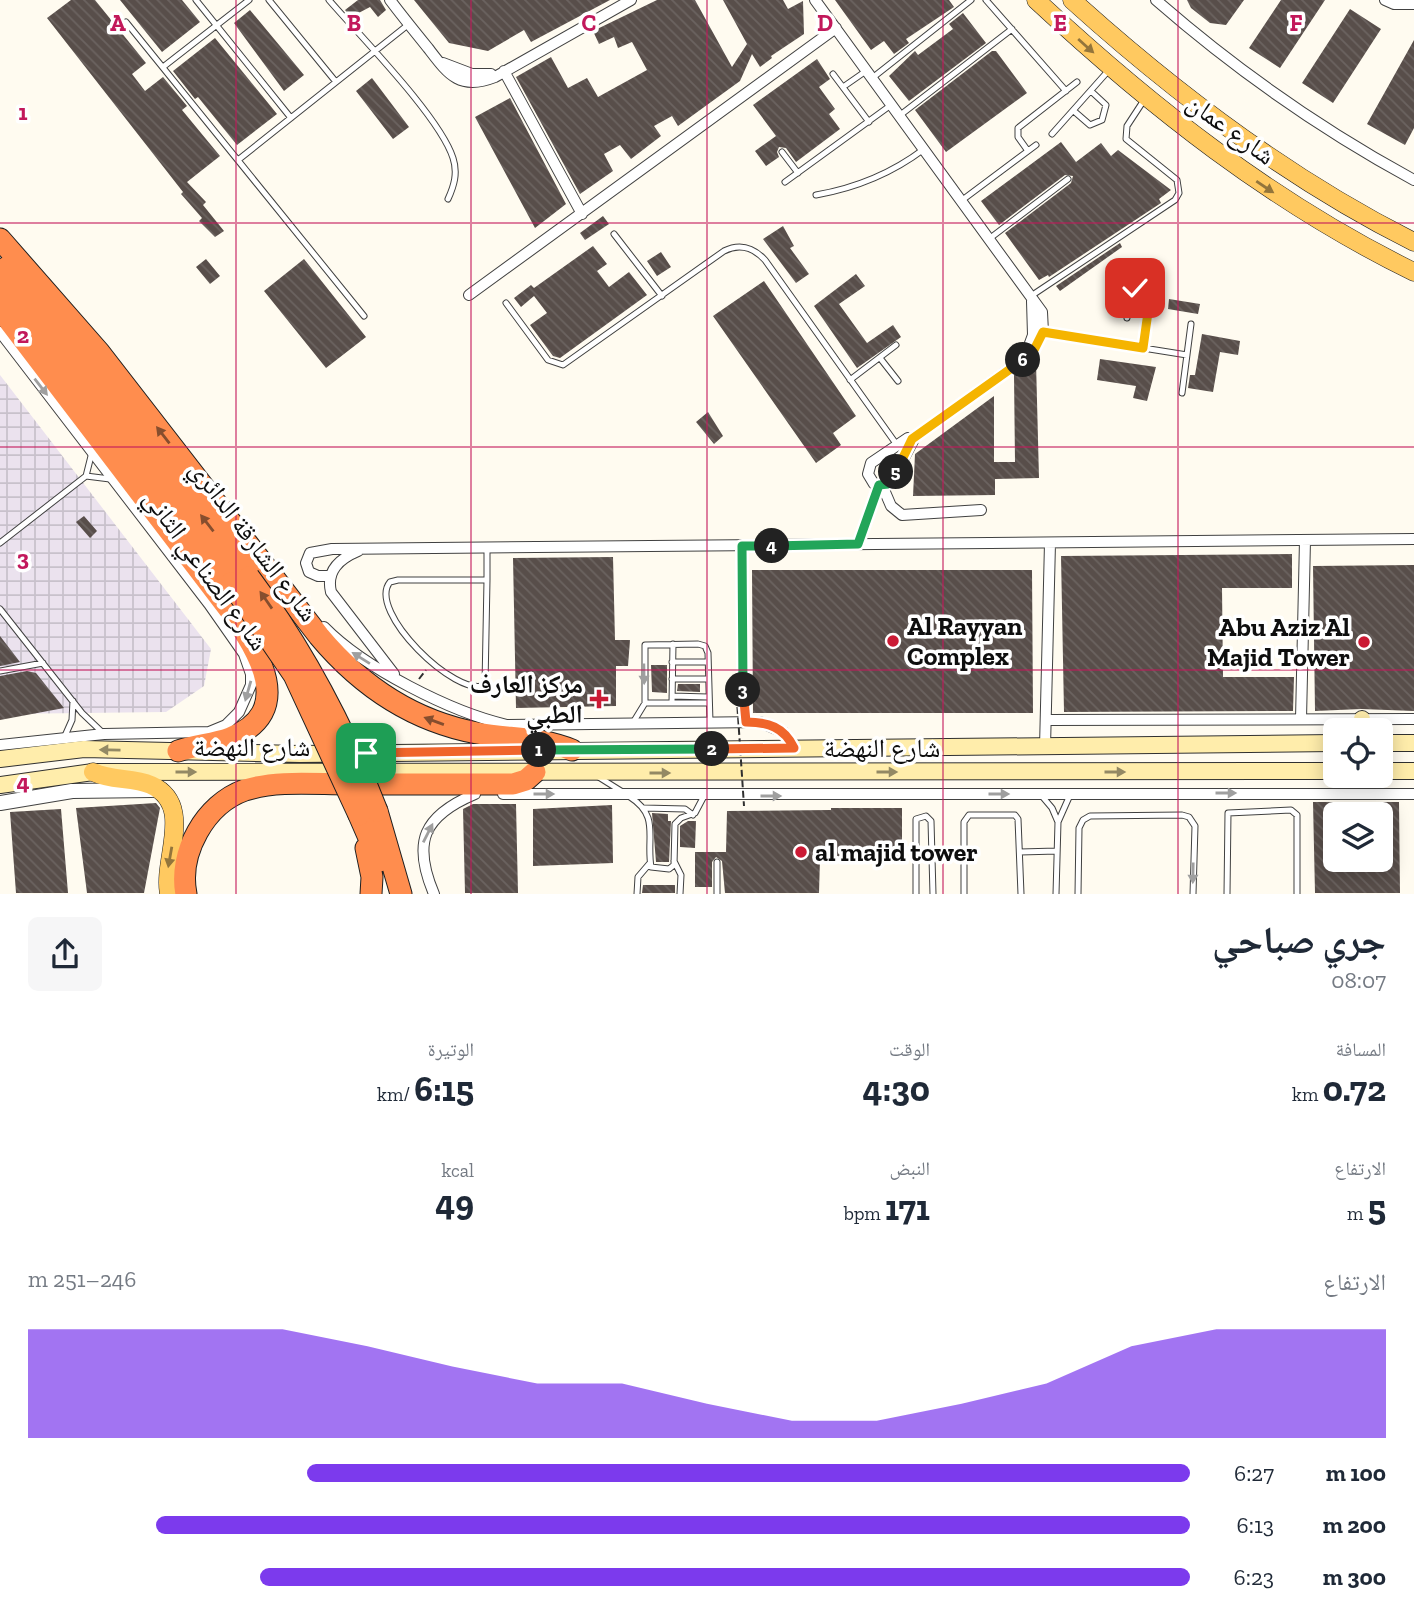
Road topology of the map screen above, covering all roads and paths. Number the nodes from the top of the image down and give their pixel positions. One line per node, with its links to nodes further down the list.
1 (196, 0): 18 (lane)
2 (249, 0): 18 (lane)
3 (269, 0): 27 (lane)
4 (329, 0): 21 (lane)
5 (390, 0): 17 (street)
6 (631, 0): 24 (street)
7 (815, 0): 19 (street)
8 (971, 0): 26 (lane)
9 (986, 0): 20 (lane)
10 (1036, 0): 23 (main road, شارع عمان, one-way to 23)
11 (1072, 0): 56 (main road, شارع عمان)
12 (1088, 0): 53 (main road)
13 (1156, 0): 46 (street, شارع عمان)
14 (1385, 0): 15 (street)
15 (1414, 4)
16 (127, 22): 22 (lane)
17 (409, 24): 21 (lane); 24 (street)
18 (216, 25): 22 (lane); 36 (lane)
19 (836, 28): 26 (street); 51 (street)
20 (1012, 29): 30 (lane); 35 (lane)
21 (373, 52): 27 (lane); 49 (lane)
22 (163, 67): 43 (lane)
23 (1111, 68): 31 (lane); 32 (main road, شارع عمان)
24 (504, 71): 51 (street)
25 (833, 74): 29 (lane)
26 (868, 75): 29 (lane); 33 (street)
27 (336, 82): 36 (lane)
28 (1077, 82): 30 (lane)
29 (843, 87): 37 (lane)
30 (1066, 91): 41 (lane)
31 (1092, 92): 34 (lane); 34 (lane)
32 (1146, 98): 58 (main road, شارع عمان, one-way to 58); 62 (lane)
33 (891, 106): 35 (street); 37 (lane)
34 (1074, 112): 38 (lane)
35 (899, 116): 40 (street)
36 (291, 118): 43 (lane)
37 (869, 122): 44 (lane)
38 (1052, 134)
39 (1036, 145): 41 (lane)
40 (924, 149): 48 (lane); 50 (street)
41 (1028, 151): 50 (lane)
42 (782, 152): 44 (lane)
43 (238, 160): 65 (lane)
44 (798, 173): 47 (lane)
45 (1069, 179): 55 (lane)
46 (1414, 180)
47 (786, 182)
48 (816, 195)
49 (448, 200)
50 (961, 201): 55 (street)
51 (582, 214): 60 (street)
52 (614, 234): 61 (lane)
53 (1414, 235)
54 (0, 239): 94 (highway, one-way to 54)
55 (989, 239): 62 (street)
56 (1414, 242)
57 (0, 258): 95 (highway, شارع الشارقة الدائري, one-way to 57)
58 (1414, 272)
59 (0, 285): 95 (highway, شارع الشارقة الدائري)
60 (469, 295)
61 (662, 296): 63 (lane); 75 (lane)
62 (1031, 296): 69 (street); 74 (street)
63 (506, 303)
64 (0, 309): 131 (highway)
65 (364, 316)
66 (1127, 318): 71 (lane)
67 (1191, 324): 72 (lane)
68 (0, 332): 80 (street, شارع الصناعي الثاني, one-way to 80)
69 (1043, 332): 71 (lane); 74 (street)
70 (896, 345): 73 (lane)
71 (1143, 348): 72 (lane)
72 (1187, 355): 77 (lane)
73 (880, 358): 75 (lane); 76 (lane)
74 (1023, 359): 78 (street)
75 (850, 380): 79 (lane)
76 (898, 381)
77 (1182, 394)
78 (912, 439): 79 (street); 83 (street)
79 (897, 445): 83 (street)
80 (92, 452): 81 (lane); 82 (street, شارع الصناعي الثاني)
81 (86, 476): 82 (lane); 87 (lane)
82 (113, 480): 121 (street, شارع الصناعي الثاني, one-way to 121)
83 (883, 485): 84 (street); 89 (path)
84 (981, 510)
85 (1414, 539): 86 (street)
86 (1305, 540): 88 (street); 113 (street)
87 (0, 542)
88 (1050, 543): 89 (street); 115 (street)
89 (858, 544): 90 (street)
90 (742, 546): 91 (street); 120 (lane)
91 (487, 548): 92 (street); 96 (lane)
92 (364, 549): 93 (street); 93 (street)
93 (330, 576): 104 (street)
94 (275, 579): 104 (street, one-way to 94); 130 (highway, one-way to 94)
95 (240, 580): 152 (highway, شارع الشارقة الدائري, bridge)
96 (487, 580): 101 (lane); 101 (lane)
97 (0, 609): 100 (lane)
98 (673, 644): 99 (lane); 102 (lane); 112 (lane, one-way to 112)
99 (672, 662): 102 (lane); 105 (lane)
100 (43, 663): 103 (lane); 111 (lane)
101 (431, 663): 108 (path)
102 (708, 663): 106 (lane)
103 (0, 671)
104 (397, 678): 108 (street)
105 (672, 679): 106 (lane); 109 (lane)
106 (708, 679): 110 (lane)
107 (736, 686): 150 (path, bridge)
108 (414, 687): 118 (street)
109 (672, 699): 110 (lane); 112 (lane)
110 (708, 700): 119 (lane)
111 (73, 701): 121 (lane); 122 (lane)
112 (645, 703): 118 (lane)
113 (1301, 719): 115 (street); 116 (street)
114 (1414, 719): 117 (street)
115 (1046, 720): 128 (street)
116 (1323, 721)
117 (1393, 721)
118 (633, 722): 119 (street)
119 (710, 722): 120 (street)
120 (746, 722): 129 (street)
121 (104, 734): 122 (street, شارع الصناعي الثاني)
122 (64, 738): 123 (street, شارع الصناعي الثاني)
123 (18, 743): 127 (street, شارع الصناعي الثاني); 132 (main road)
124 (1323, 743): 128 (main road, شارع النهضة)
125 (1393, 743): 126 (main road)
126 (1414, 743)
127 (0, 746)
128 (1045, 747): 129 (main road, شارع النهضة)
129 (794, 748): 130 (main road, شارع النهضة)
130 (572, 750): 131 (main road, شارع النهضة)
131 (178, 751): 132 (main road, شارع النهضة, one-way to 132)
132 (41, 752): 133 (main road, شارع النهضة)
133 (0, 759)
134 (1323, 771): 139 (main road, شارع النهضة, one-way to 134)
135 (1393, 771): 136 (main road)
136 (1414, 771)
137 (93, 772): 138 (main road, شارع النهضة, one-way to 138); 141 (main road, شارع النهضة); 142 (main road)
138 (535, 772): 139 (main road, شارع النهضة); 140 (highway)
139 (591, 773): 144 (lane)
140 (381, 784): 143 (street); 161 (highway)
141 (0, 785)
142 (159, 790): 149 (street); 160 (main road, one-way to 160)
143 (475, 794): 144 (street, one-way to 144); 165 (street, one-way to 143)
144 (626, 794): 148 (street); 151 (lane)
145 (1041, 794): 146 (street); 148 (street, one-way to 145); 154 (lane)
146 (1070, 794): 147 (street, one-way to 147); 154 (lane)
147 (1414, 794)
148 (704, 796): 153 (lane)
149 (0, 803)
150 (744, 806)
151 (644, 808): 153 (lane); 159 (lane)
152 (368, 813): 162 (highway); 163 (highway, شارع الشارقة الدائري); 164 (highway, شارع الشارقة الدائري)
153 (693, 815): 157 (lane)
154 (1058, 822): 155 (lane)
155 (1057, 851): 156 (lane); 173 (lane)
156 (1020, 852): 171 (lane); 172 (lane)
157 (674, 861): 159 (lane); 167 (lane)
158 (717, 862): 168 (lane)
159 (650, 863): 166 (lane)
160 (169, 894)
161 (186, 894)
162 (371, 894)
163 (387, 894)
164 (401, 894)
165 (434, 894)
166 (637, 894)
167 (680, 894)
168 (717, 894)
169 (916, 894): 170 (lane)
170 (933, 894)
171 (964, 894)
172 (1021, 894)
173 (1056, 894)
174 (1078, 894): 175 (lane, one-way to 175)
175 (1193, 894)
176 (1227, 894): 177 (lane)
177 (1297, 894)

